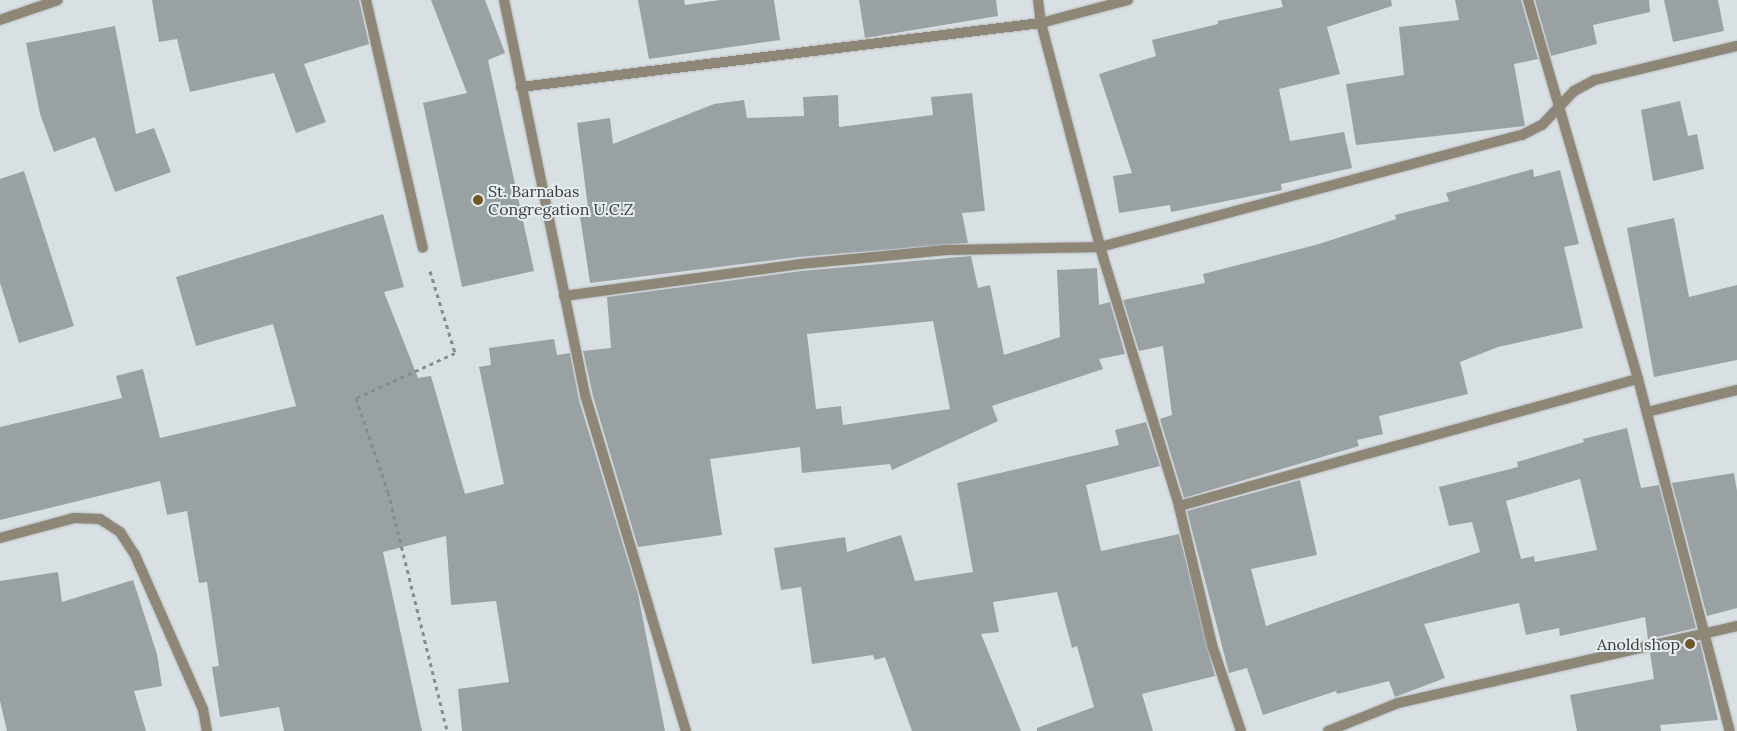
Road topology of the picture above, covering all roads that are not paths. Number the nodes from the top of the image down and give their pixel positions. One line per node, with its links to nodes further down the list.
1 (58, 0): 7 (street)
2 (366, 0): 13 (street)
3 (504, 0): 10 (street)
4 (1038, 0): 8 (street)
5 (1128, 0): 8 (street)
6 (1528, 0): 11 (street)
7 (0, 20)
8 (1041, 23): 10 (street); 12 (street)
9 (1737, 46): 11 (street)
10 (521, 88): 14 (street)
11 (1557, 109): 12 (street); 15 (street)
12 (1100, 247): 14 (street); 18 (street)
13 (423, 248)
14 (564, 296): 23 (street)
15 (1638, 379): 17 (street); 18 (street)
16 (1737, 390): 17 (street)
17 (1647, 412): 21 (street)
18 (1179, 506): 24 (street)
19 (0, 538): 22 (street)
20 (1737, 626): 21 (street)
21 (1706, 633): 25 (street); 26 (street)
22 (207, 731)
23 (686, 731)
24 (1240, 731)
25 (1328, 731)
26 (1730, 731)

